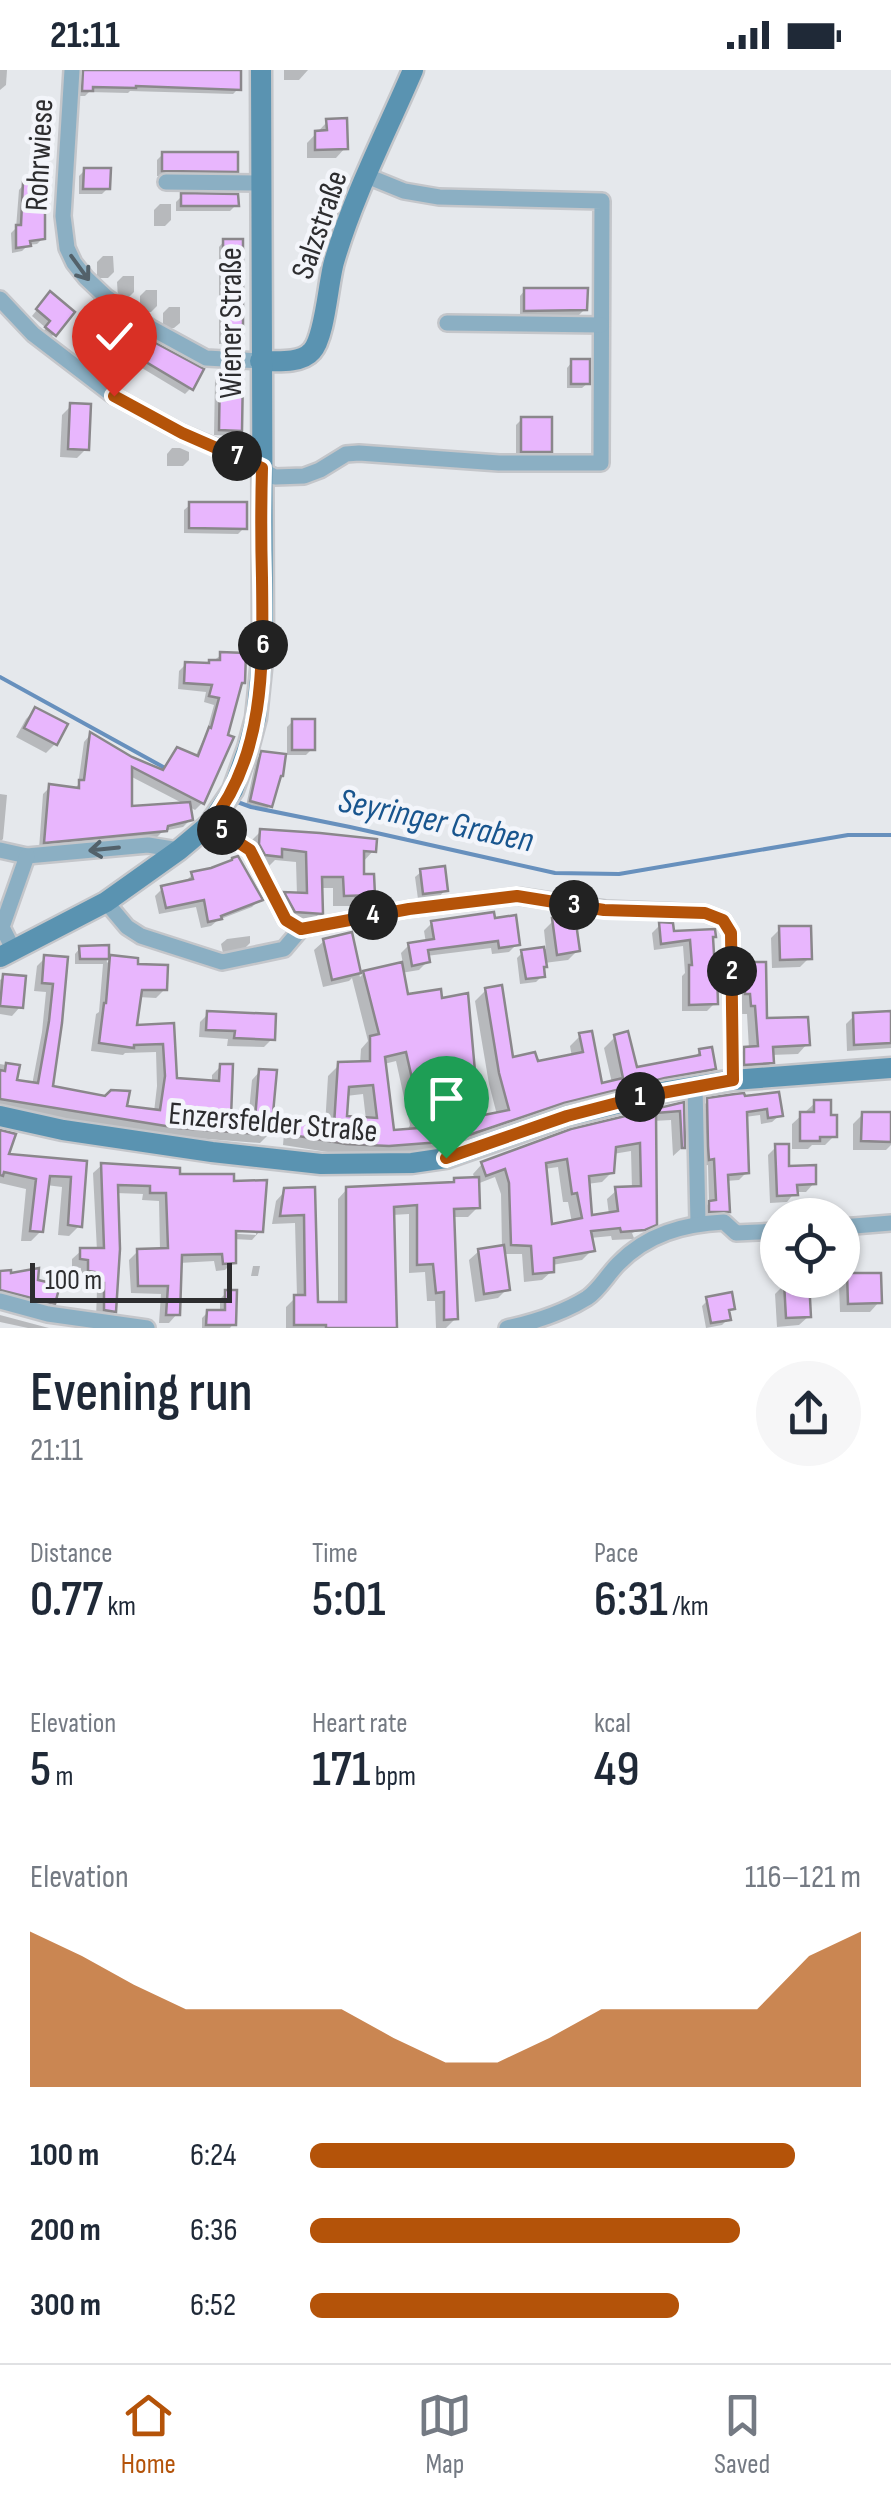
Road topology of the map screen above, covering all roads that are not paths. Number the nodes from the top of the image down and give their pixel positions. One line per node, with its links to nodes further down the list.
1 (72, 70): 10 (street, Rohrwiese, one-way to 10)
2 (262, 70): 6 (street, Wiener Straße)
3 (413, 70): 4 (street, Salzstraße)
4 (367, 176): 9 (street); 10 (street, Salzstraße)
5 (166, 182): 6 (street)
6 (260, 183): 10 (street, Wiener Straße)
7 (0, 298): 11 (street)
8 (447, 323): 9 (street)
9 (602, 326): 11 (street)
10 (260, 362): 11 (street, Wiener Straße)
11 (262, 468): 12 (street, Wiener Straße)
12 (213, 820): 14 (street, Wiener Straße); 18 (street)
13 (0, 850): 15 (street)
14 (180, 850): 15 (street, one-way to 15); 16 (street, Wiener Straße)
15 (28, 856): 17 (street)
16 (106, 902): 18 (street); 19 (street, Wiener Straße)
17 (1, 927): 19 (street)
18 (301, 929): 21 (street)
19 (7, 954)
20 (891, 1068): 21 (street, Enzersfelder Straße)
21 (733, 1080): 22 (street, Enzersfelder Straße)
22 (695, 1086): 23 (street, Enzersfelder Straße); 24 (street)
23 (0, 1116)
24 (698, 1223): 27 (street); 30 (street)
25 (891, 1223): 26 (street)
26 (860, 1226)
27 (760, 1232)
28 (0, 1302): 29 (street)
29 (147, 1328)
30 (507, 1328)

